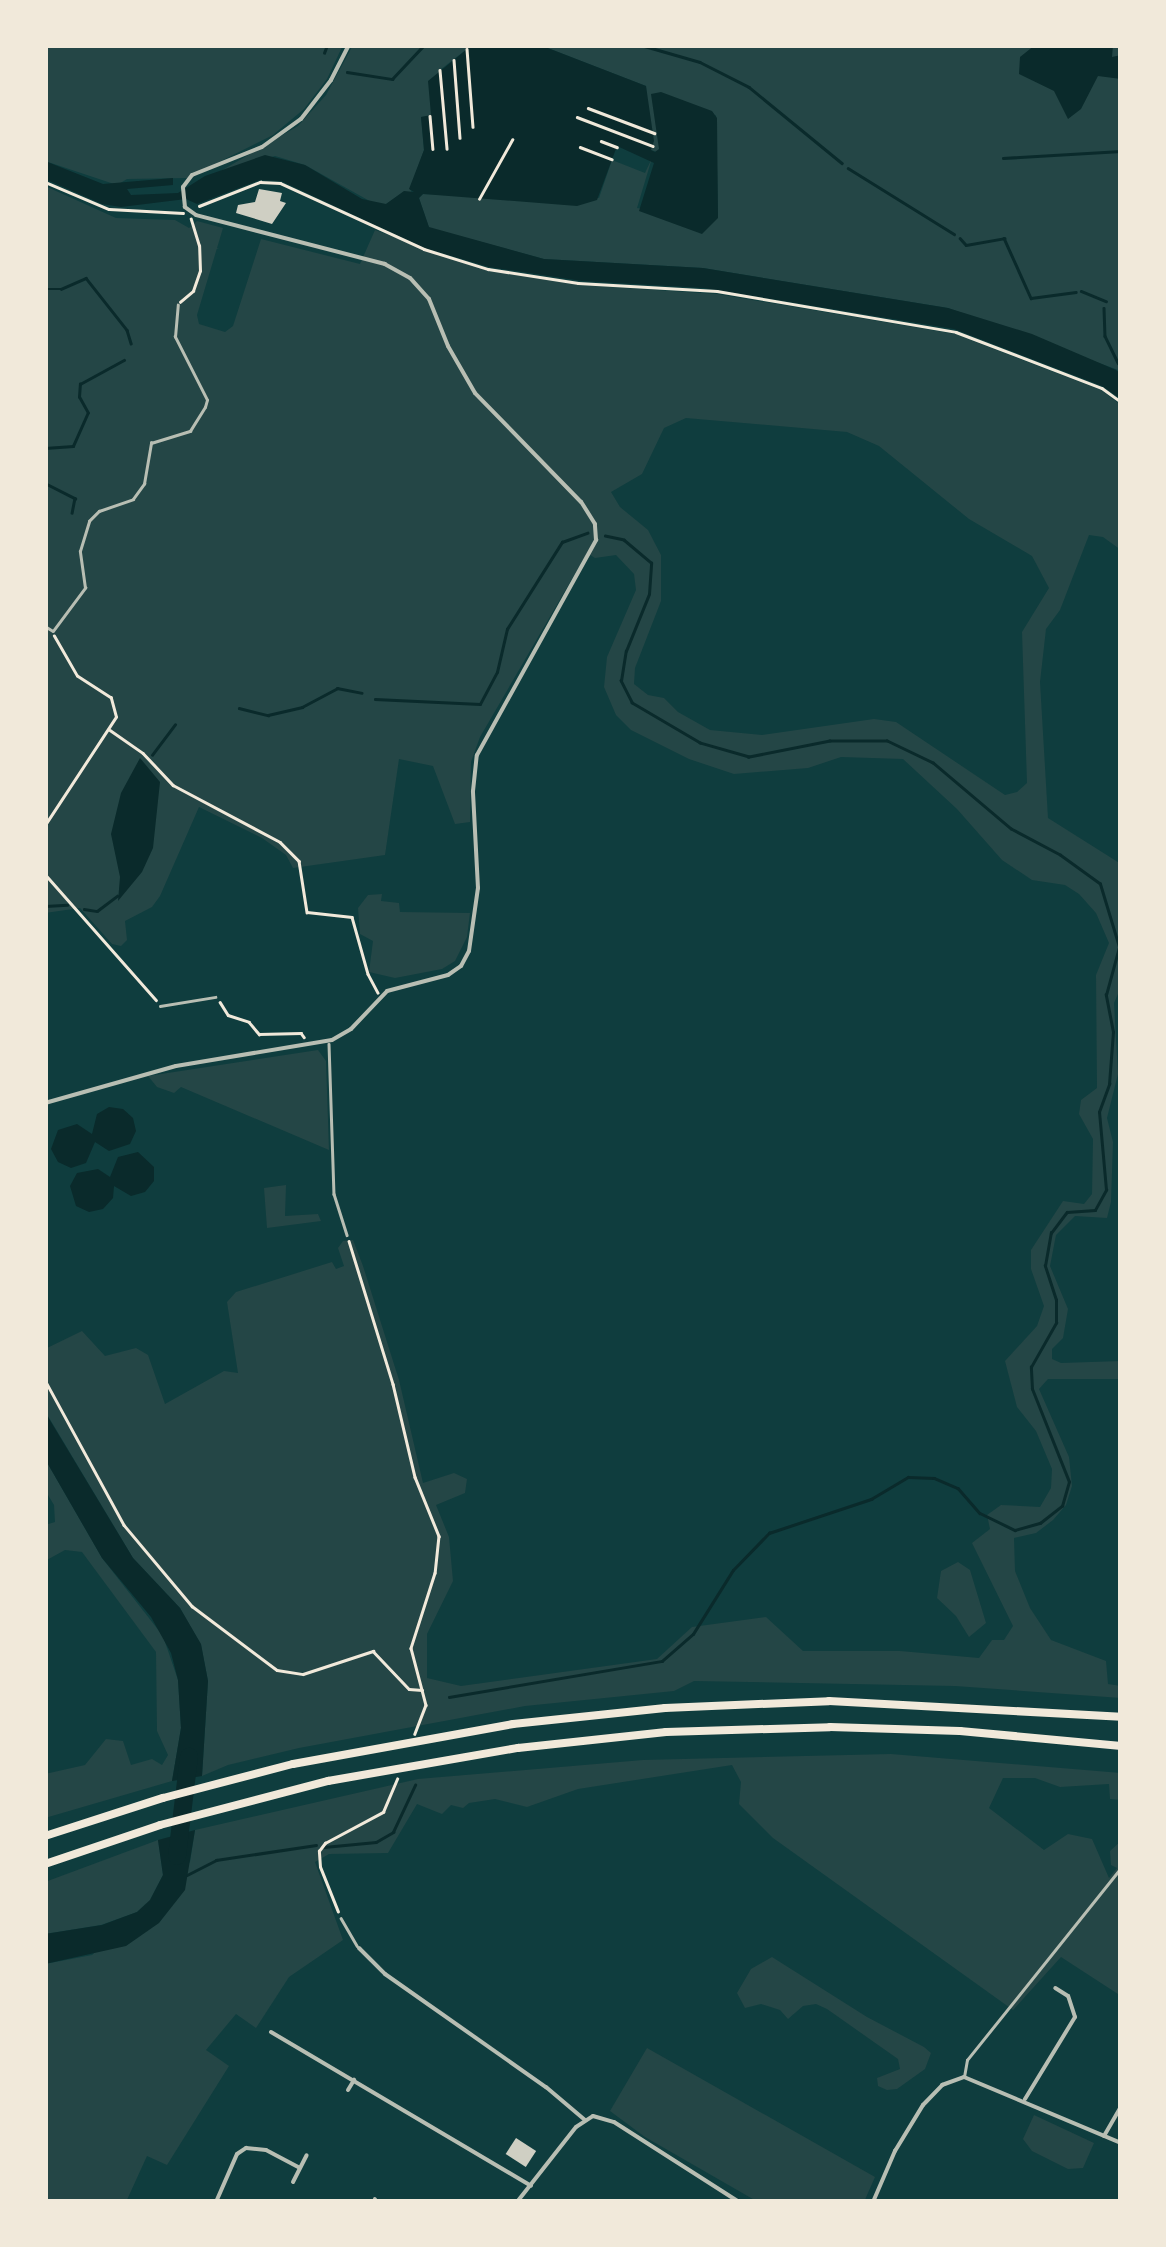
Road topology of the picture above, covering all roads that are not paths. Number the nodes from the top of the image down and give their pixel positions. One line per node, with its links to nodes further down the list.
1 (348, 45): 6 (street)
2 (178, 305): 3 (lane)
3 (45, 626)
4 (215, 997): 5 (lane)
5 (160, 1006)
6 (329, 1041): 7 (street); 8 (lane)
7 (45, 1103)
8 (347, 1235)
9 (1121, 1717): 11 (highway)
10 (1121, 1746): 12 (highway)
11 (45, 1836)
12 (45, 1864)
13 (1121, 1868): 18 (lane)
14 (340, 1918): 15 (lane)
15 (359, 1948): 23 (street)
16 (1055, 1988): 21 (street)
17 (271, 2032): 19 (street)
18 (964, 2077): 21 (street); 34 (street)
19 (354, 2080): 20 (street); 29 (street)
20 (348, 2090)
21 (1024, 2101): 24 (street)
22 (1121, 2106): 24 (street)
23 (585, 2120): 29 (street); 33 (street)
24 (1104, 2136): 25 (street)
25 (1121, 2144)
26 (306, 2155): 27 (street)
27 (300, 2168): 28 (street); 30 (street)
28 (293, 2182)
29 (531, 2186): 32 (street)
30 (217, 2200): 31 (street)
31 (226, 2202)
32 (517, 2202)
33 (739, 2202)
34 (872, 2202)

